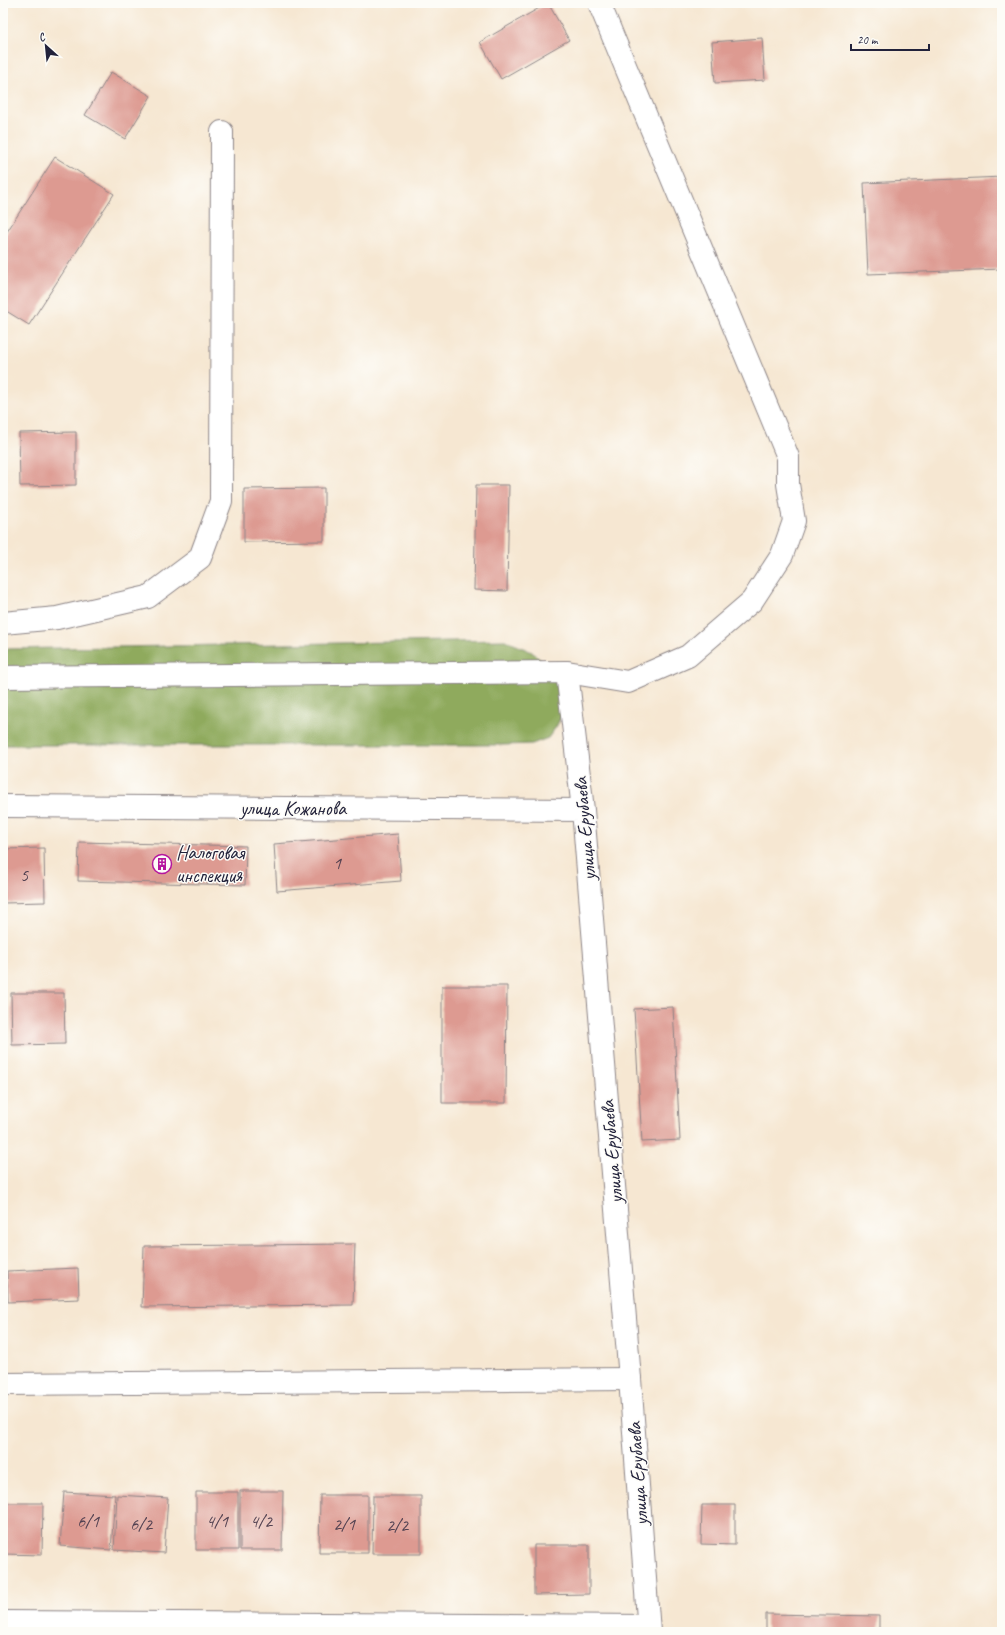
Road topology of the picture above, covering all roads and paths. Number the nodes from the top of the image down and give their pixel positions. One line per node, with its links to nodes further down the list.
1 (599, 3): 4 (street)
2 (222, 132): 3 (street)
3 (3, 623)
4 (567, 672): 5 (street); 7 (street, улица Ерубаева)
5 (3, 677)
6 (3, 806): 7 (street, улица Кожанова)
7 (583, 810): 8 (street, улица Ерубаева)
8 (630, 1379): 9 (street); 11 (street, улица Ерубаева)
9 (3, 1384)
10 (3, 1622): 11 (street)
11 (648, 1629)

